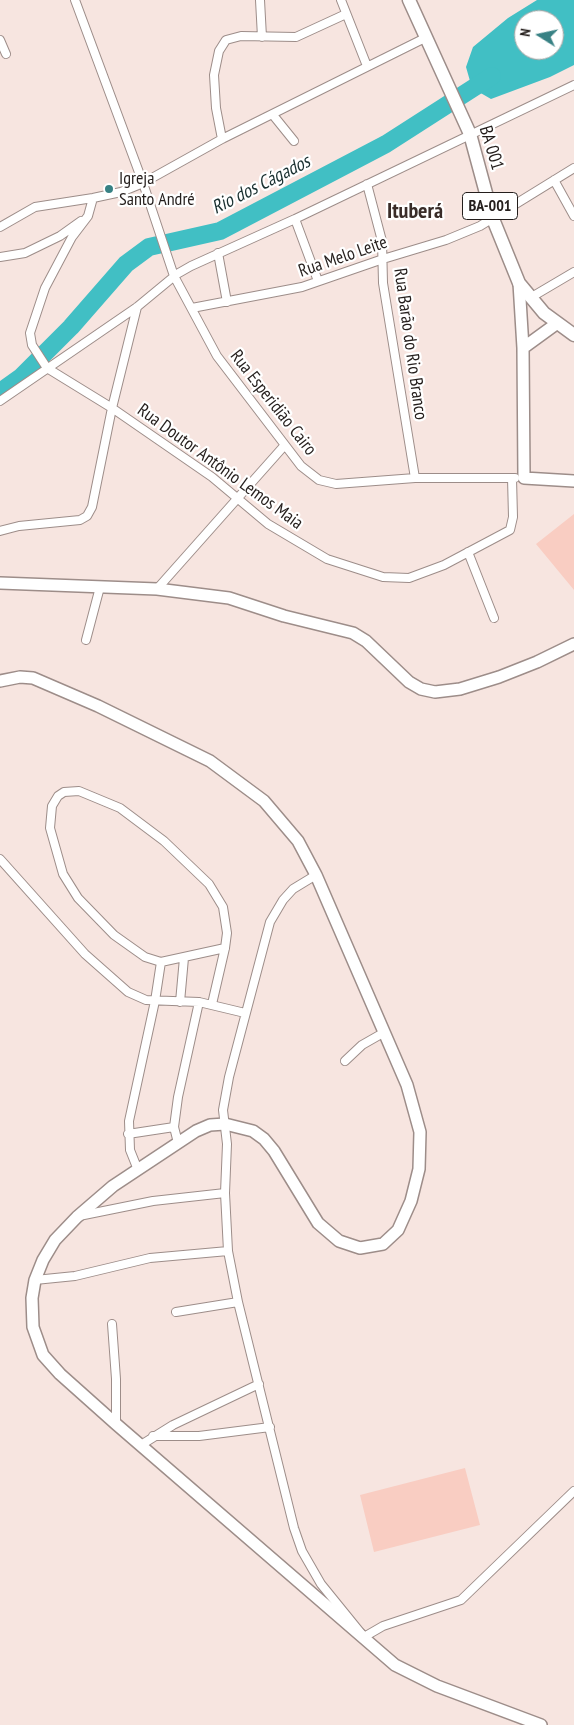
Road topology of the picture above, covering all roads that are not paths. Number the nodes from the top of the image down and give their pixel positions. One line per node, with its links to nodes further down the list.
1 (75, 0): 18 (street)
2 (260, 0): 6 (street)
3 (341, 0): 5 (street)
4 (409, 0): 7 (main road, BA 001)
5 (346, 14): 6 (street); 10 (street)
6 (262, 37): 14 (street)
7 (427, 37): 10 (street); 13 (main road, BA 001)
8 (0, 40): 9 (street)
9 (6, 54)
10 (367, 66): 12 (street)
11 (574, 85): 13 (street)
12 (273, 115): 14 (street); 15 (street)
13 (469, 131): 19 (street); 23 (main road, BA 001 / BA-001)
14 (222, 139): 18 (street)
15 (294, 141)
16 (574, 168): 17 (street, Rua Melo Leite)
17 (554, 180): 22 (street); 23 (street, Rua Melo Leite)
18 (143, 183): 20 (street); 30 (street, Rua Esperidião Cairo)
19 (367, 184): 24 (street); 28 (street, Rua Barão do Rio Branco)
20 (93, 198): 21 (street); 25 (street)
21 (88, 216): 27 (street); 40 (street)
22 (574, 216)
23 (493, 219): 28 (street, Rua Melo Leite); 32 (main road, BA 001 / BA-001)
24 (295, 220): 26 (street); 31 (street)
25 (0, 226)
26 (218, 253): 30 (street); 34 (street)
27 (0, 257)
28 (383, 258): 31 (street, Rua Melo Leite); 44 (street, Rua Barão do Rio Branco)
29 (574, 272): 33 (street)
30 (174, 276): 35 (street); 36 (street, Rua Esperidião Cairo)
31 (318, 281): 34 (street, Rua Melo Leite)
32 (519, 283): 33 (main road, BA-001); 39 (main road)
33 (530, 298): 37 (main road, BA-001)
34 (227, 302): 36 (street, Rua Melo Leite)
35 (137, 307): 40 (street); 42 (street)
36 (192, 308): 43 (street, Rua Esperidião Cairo)
37 (556, 324): 38 (main road, BA-001); 39 (main road)
38 (574, 335)
39 (523, 348): 46 (main road)
40 (45, 366): 41 (street); 42 (street, Rua Doutor Antônio Lemos Maia)
41 (0, 401)
42 (112, 408): 48 (street, Rua Doutor Antônio Lemos Maia); 49 (street)
43 (284, 446): 44 (street, Rua Esperidião Cairo); 48 (street)
44 (415, 478): 45 (street, Rua Esperidião Cairo)
45 (512, 478): 46 (street, Rua Esperidião Cairo); 50 (street, Rua Doutor Antônio Lemos Maia)
46 (524, 478): 47 (main road)
47 (571, 479)
48 (238, 500): 50 (street, Rua Doutor Antônio Lemos Maia); 53 (street)
49 (0, 531)
50 (468, 552): 54 (street)
51 (0, 583): 52 (main road)
52 (100, 586): 53 (main road); 55 (street)
53 (157, 589): 56 (main road)
54 (494, 618)
55 (86, 640)
56 (574, 644)
57 (0, 681): 59 (main road)
58 (0, 859): 63 (street)
59 (316, 875): 67 (street); 68 (main road)
60 (225, 948): 61 (street); 62 (street); 66 (street)
61 (184, 958): 62 (street); 64 (street)
62 (161, 962): 63 (street)
63 (155, 1001): 64 (street); 72 (street)
64 (180, 1002): 65 (street)
65 (199, 1002): 66 (street); 71 (street)
66 (212, 1004): 67 (street)
67 (245, 1013): 70 (street)
68 (383, 1033): 69 (street); 70 (main road)
69 (346, 1061)
70 (225, 1124): 73 (main road); 75 (street)
71 (174, 1126): 72 (street); 73 (street)
72 (128, 1134): 74 (street)
73 (178, 1142): 74 (main road)
74 (138, 1170): 76 (main road)
75 (225, 1193): 76 (street); 77 (street)
76 (77, 1217): 78 (main road)
77 (228, 1251): 78 (street); 79 (street)
78 (35, 1280): 83 (main road)
79 (238, 1302): 80 (street); 82 (street)
80 (176, 1312)
81 (112, 1324): 83 (street)
82 (259, 1384): 84 (street); 85 (street)
83 (116, 1424): 86 (main road)
84 (270, 1427): 85 (street); 88 (street)
85 (153, 1436): 86 (street)
86 (141, 1445): 88 (main road)
87 (574, 1491): 88 (street)
88 (364, 1637): 89 (main road)
89 (541, 1725)

